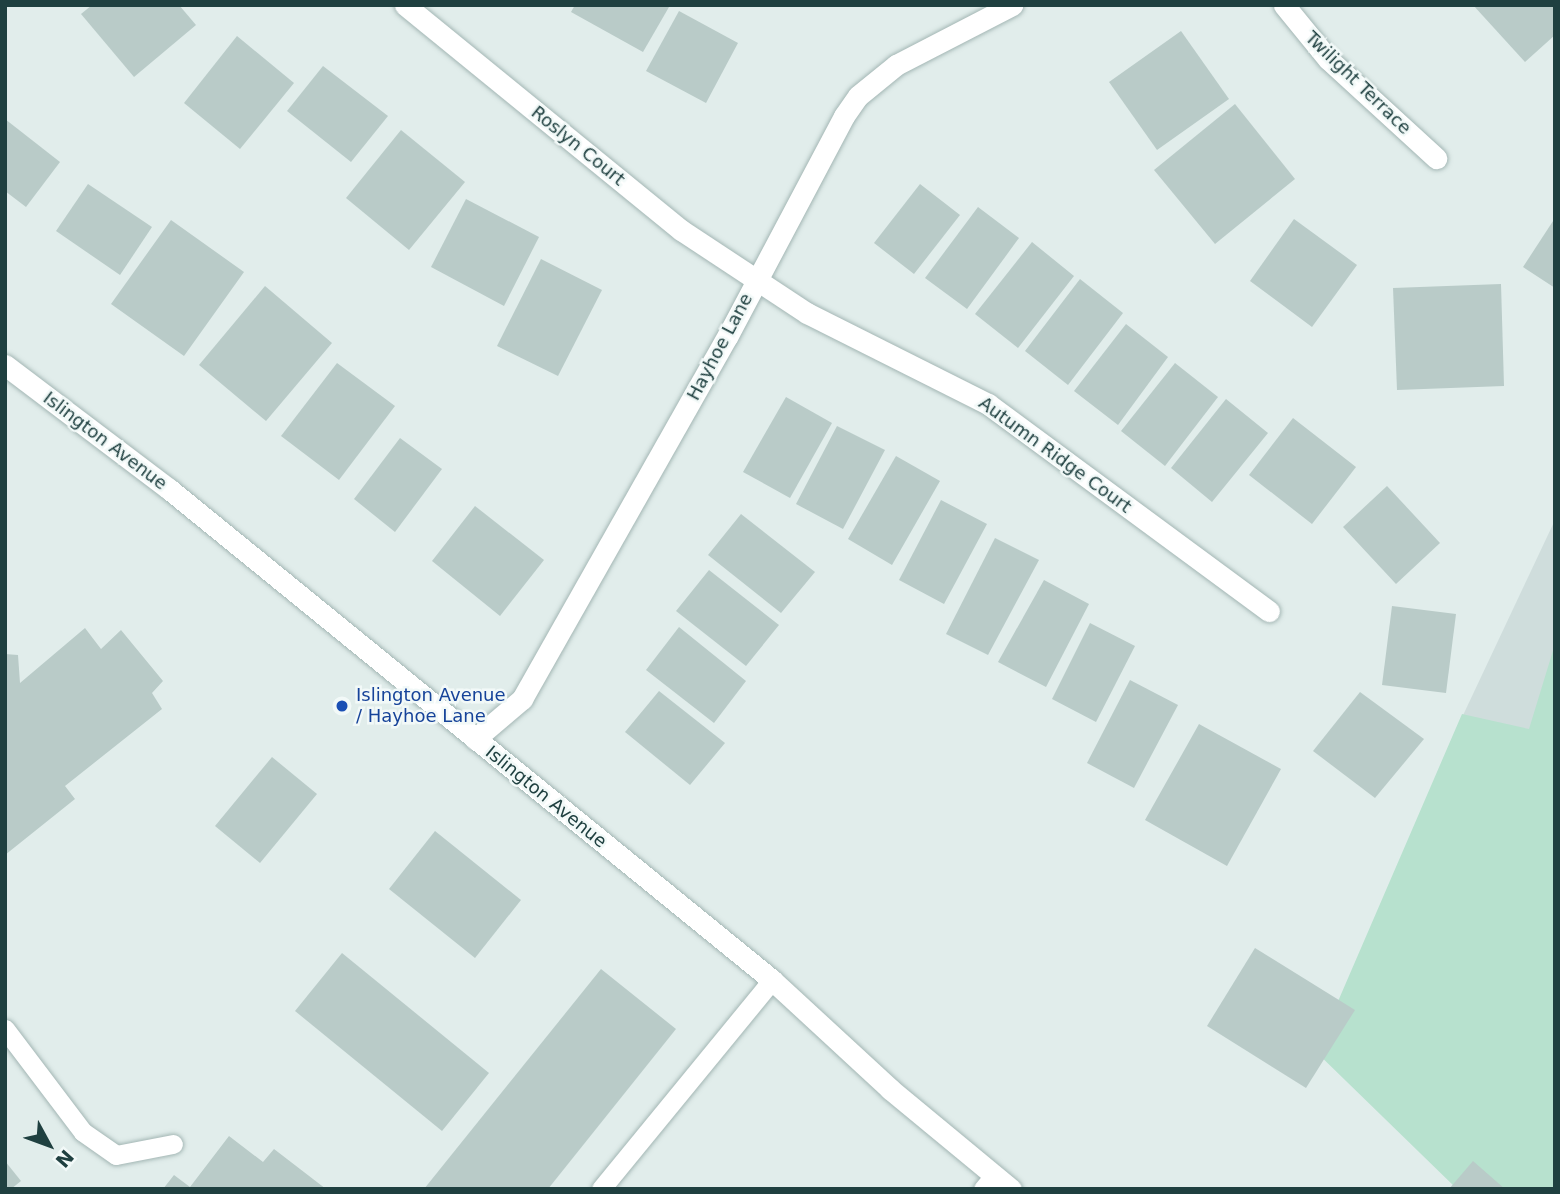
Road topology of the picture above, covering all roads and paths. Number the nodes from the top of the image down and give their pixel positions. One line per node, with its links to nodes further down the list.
1 (405, 5): 5 (street, Roslyn Court)
2 (1012, 5): 5 (street, Hayhoe Lane)
3 (1284, 5): 4 (street, Twilight Terrace)
4 (1436, 158)
5 (755, 281): 7 (street, Autumn Ridge Court); 8 (street, Hayhoe Lane)
6 (5, 365): 8 (street, Islington Avenue)
7 (1269, 611)
8 (475, 739): 9 (street, Islington Avenue)
9 (772, 980): 12 (street, Islington Avenue); 13 (lane)
10 (5, 1029): 11 (lane)
11 (173, 1144)
12 (996, 1184)
13 (601, 1189)

